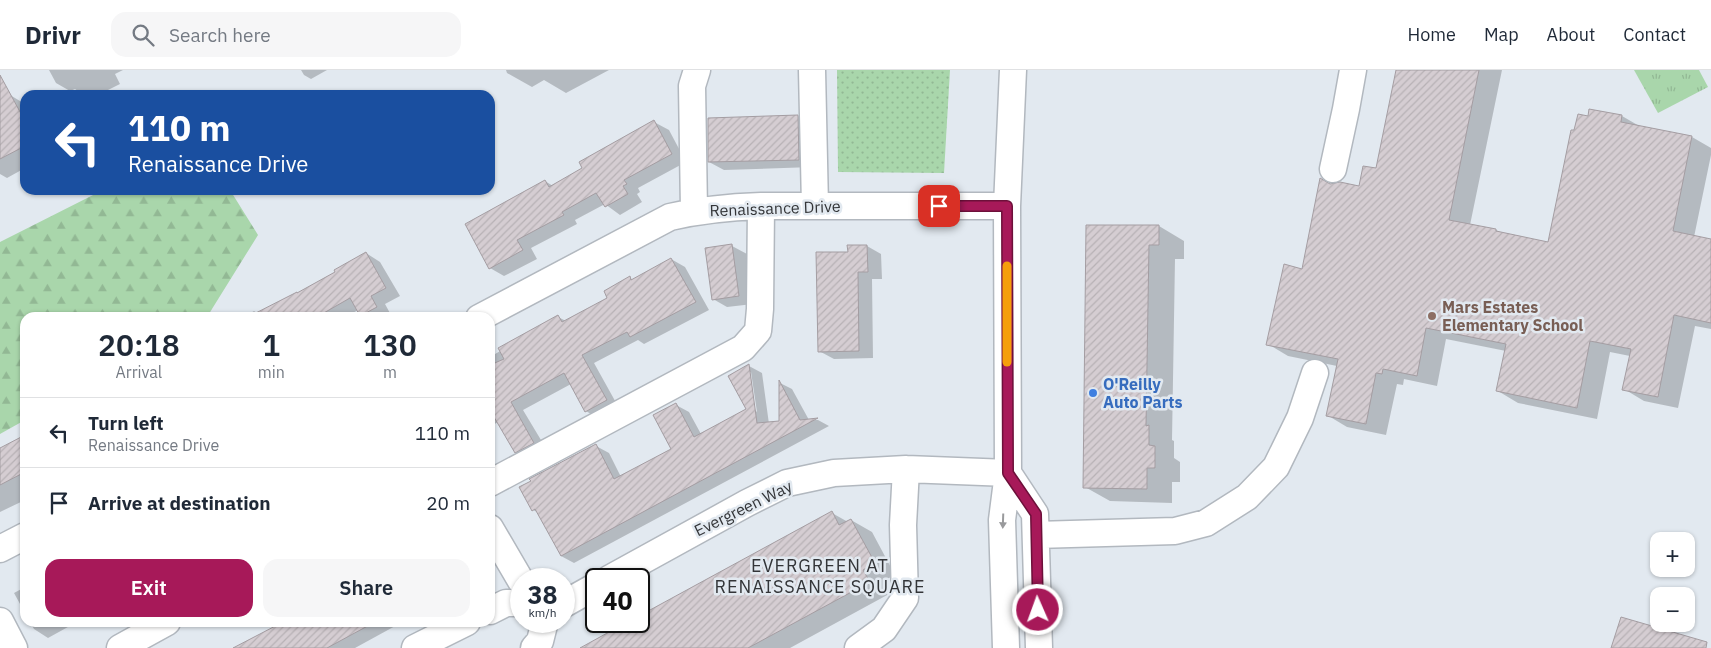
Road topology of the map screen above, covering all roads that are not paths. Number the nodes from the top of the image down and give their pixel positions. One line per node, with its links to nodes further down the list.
1 (697, 70): 9 (street)
2 (812, 70): 7 (street)
3 (1013, 70): 8 (street)
4 (1353, 70): 5 (street)
5 (1333, 169)
6 (761, 206): 7 (street, Renaissance Drive); 9 (street, Renaissance Drive); 14 (street)
7 (815, 206): 8 (street, Renaissance Drive)
8 (1007, 206): 13 (street)
9 (694, 211): 10 (street, Renaissance Drive)
10 (490, 312)
11 (1315, 373): 15 (street)
12 (906, 470): 13 (street, Evergreen Way); 20 (street, Evergreen Way); 31 (street)
13 (1008, 473): 15 (street); 32 (street, one-way to 32)
14 (495, 480)
15 (1036, 536): 33 (street)
16 (495, 537): 19 (street)
17 (20, 539): 18 (street)
18 (0, 549)
19 (513, 568)
20 (630, 568)
21 (510, 603): 22 (street)
22 (495, 608)
23 (0, 621): 27 (street)
24 (158, 627): 28 (street)
25 (457, 627): 29 (street)
26 (542, 633): 30 (street)
27 (14, 648)
28 (120, 648)
29 (415, 648)
30 (534, 648)
31 (858, 648)
32 (1006, 648)
33 (1039, 648)

